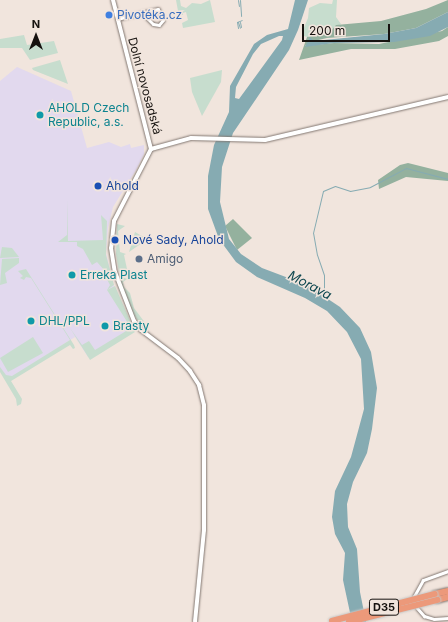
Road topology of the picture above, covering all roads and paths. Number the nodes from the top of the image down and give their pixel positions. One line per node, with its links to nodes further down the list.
1 (113, 0): 3 (main road, Dolní novosadská)
2 (142, 13): 2 (street); 3 (street)
3 (117, 19): 5 (main road, Dolní novosadská)
4 (448, 97): 5 (main road)
5 (151, 149): 11 (main road, Dolní novosadská)
6 (448, 571): 10 (street)
7 (448, 592): 8 (highway, D35)
8 (436, 597): 9 (highway, D35); 12 (highway, D35, bridge); 13 (highway, D35, bridge)
9 (448, 597)
10 (448, 618)
11 (195, 622)
12 (331, 622)
13 (349, 622)

